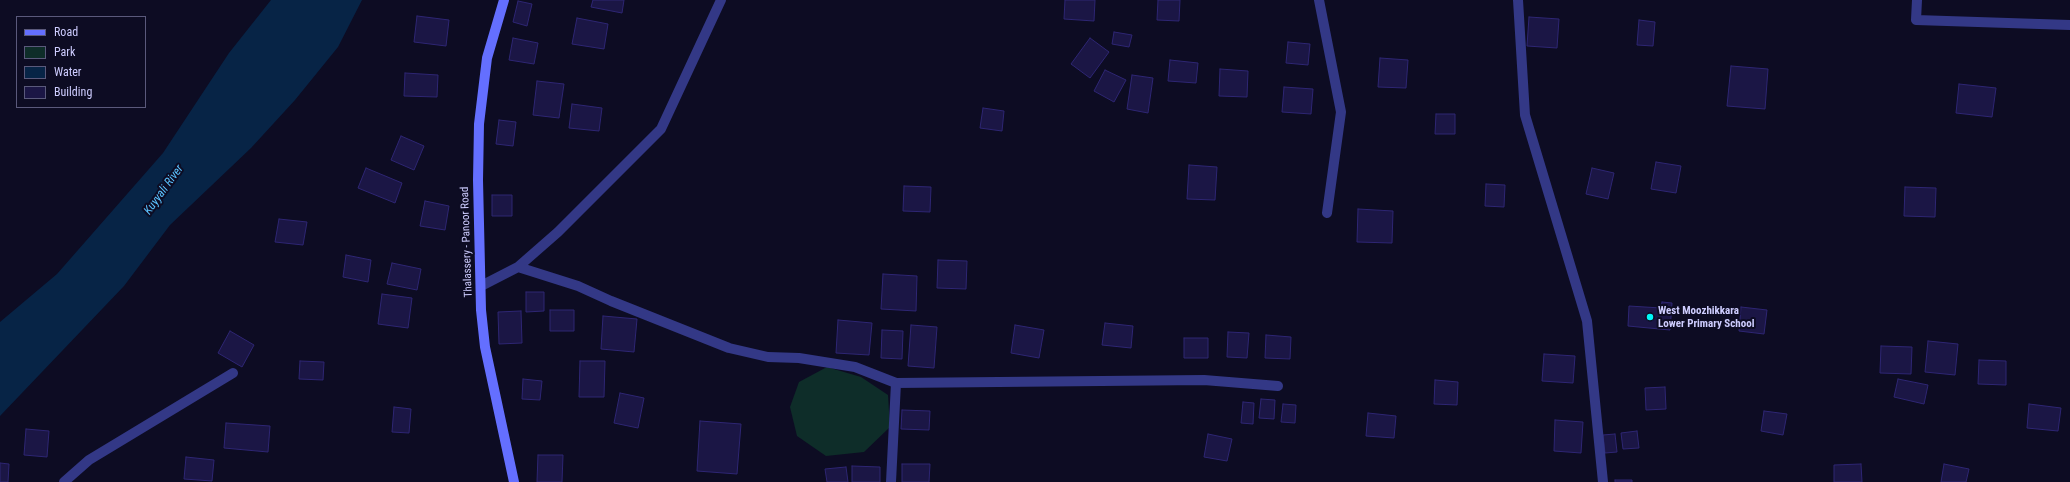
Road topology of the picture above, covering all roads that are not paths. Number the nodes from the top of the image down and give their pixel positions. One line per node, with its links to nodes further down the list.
1 (504, 0): 9 (main road, Thalassery - Panoor Road)
2 (721, 0): 8 (street)
3 (1319, 0): 7 (street)
4 (1518, 0): 16 (street)
5 (1917, 0): 6 (street)
6 (2070, 24)
7 (1326, 213)
8 (518, 267): 9 (street); 11 (street)
9 (481, 286): 14 (main road, Thalassery - Panoor Road)
10 (233, 373): 13 (street)
11 (896, 383): 12 (street); 15 (street)
12 (1278, 386)
13 (64, 482)
14 (514, 482)
15 (891, 482)
16 (1603, 482)

